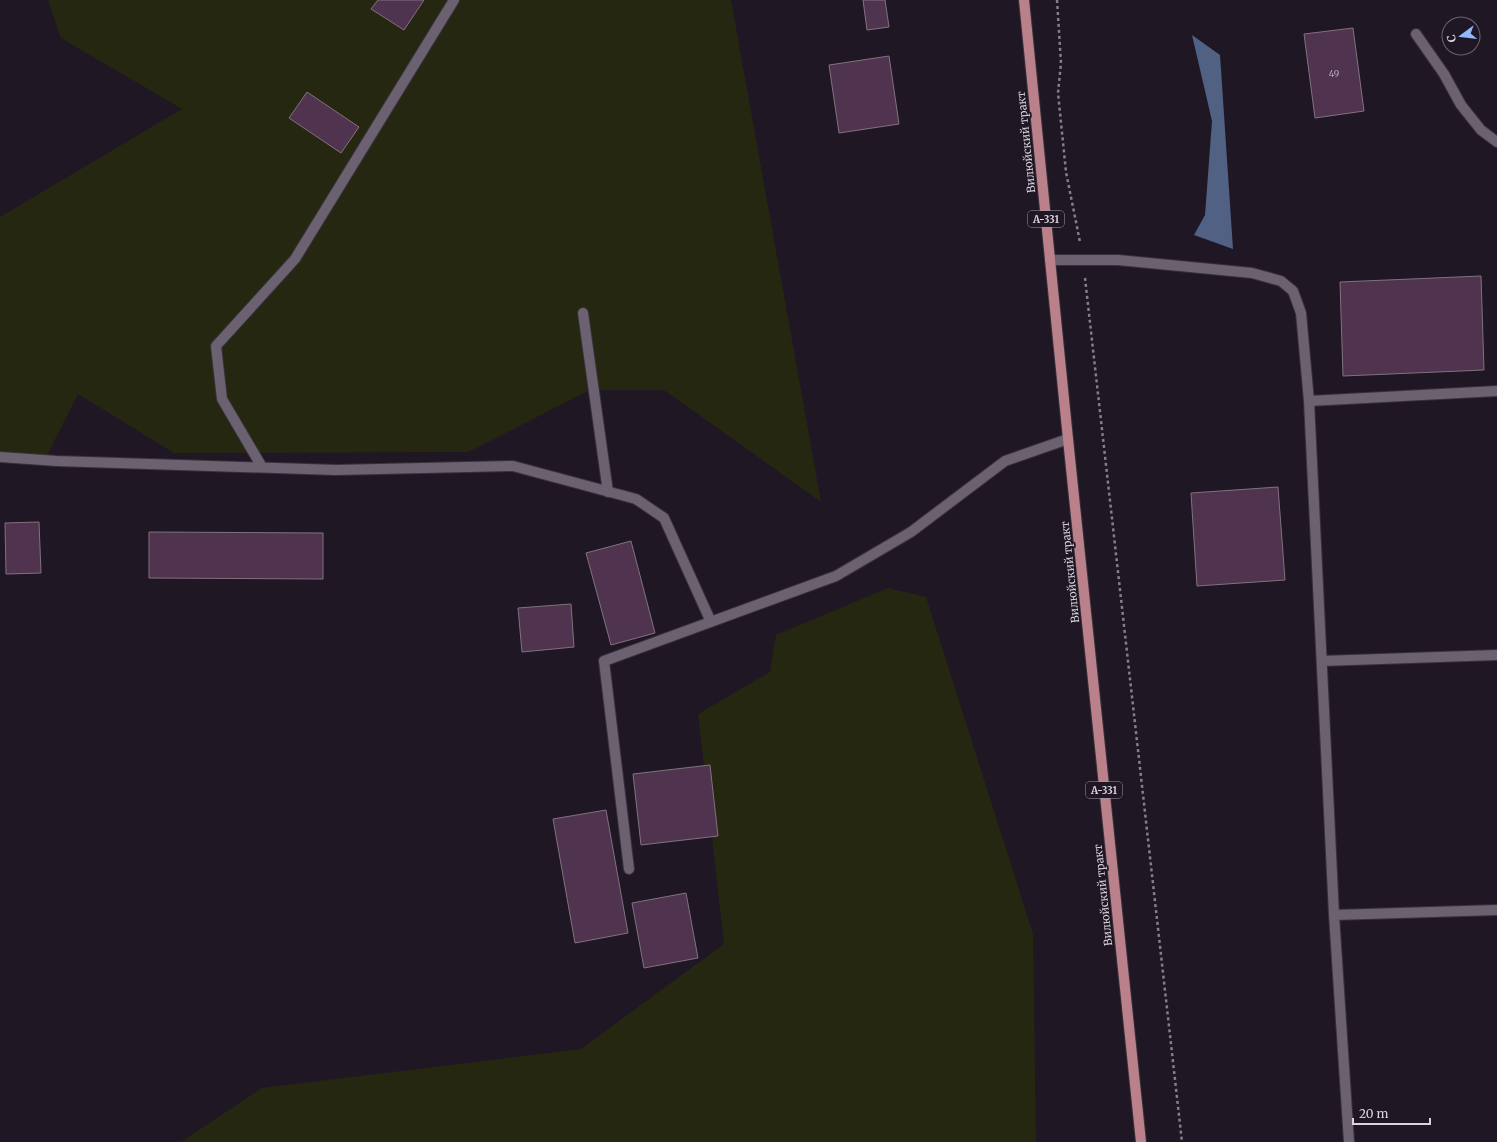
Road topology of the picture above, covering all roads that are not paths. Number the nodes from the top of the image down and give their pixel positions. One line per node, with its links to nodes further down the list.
1 (454, 0): 11 (street)
2 (1024, 0): 5 (main road, Вилюйский тракт / А-331)
3 (1416, 34): 4 (street)
4 (1497, 142)
5 (1050, 260): 8 (street); 9 (main road, Вилюйский тракт / А-331)
6 (583, 313): 12 (street)
7 (1497, 392): 8 (street)
8 (1310, 401): 15 (street)
9 (1068, 439): 13 (street); 19 (main road, Вилюйский тракт / А-331)
10 (0, 457): 11 (street)
11 (262, 468): 12 (street)
12 (608, 492): 13 (street)
13 (711, 622): 16 (street)
14 (1497, 655): 15 (street)
15 (1322, 661): 18 (street)
16 (628, 870)
17 (1497, 910): 18 (street)
18 (1334, 915): 20 (street)
19 (1141, 1142)
20 (1349, 1142)

